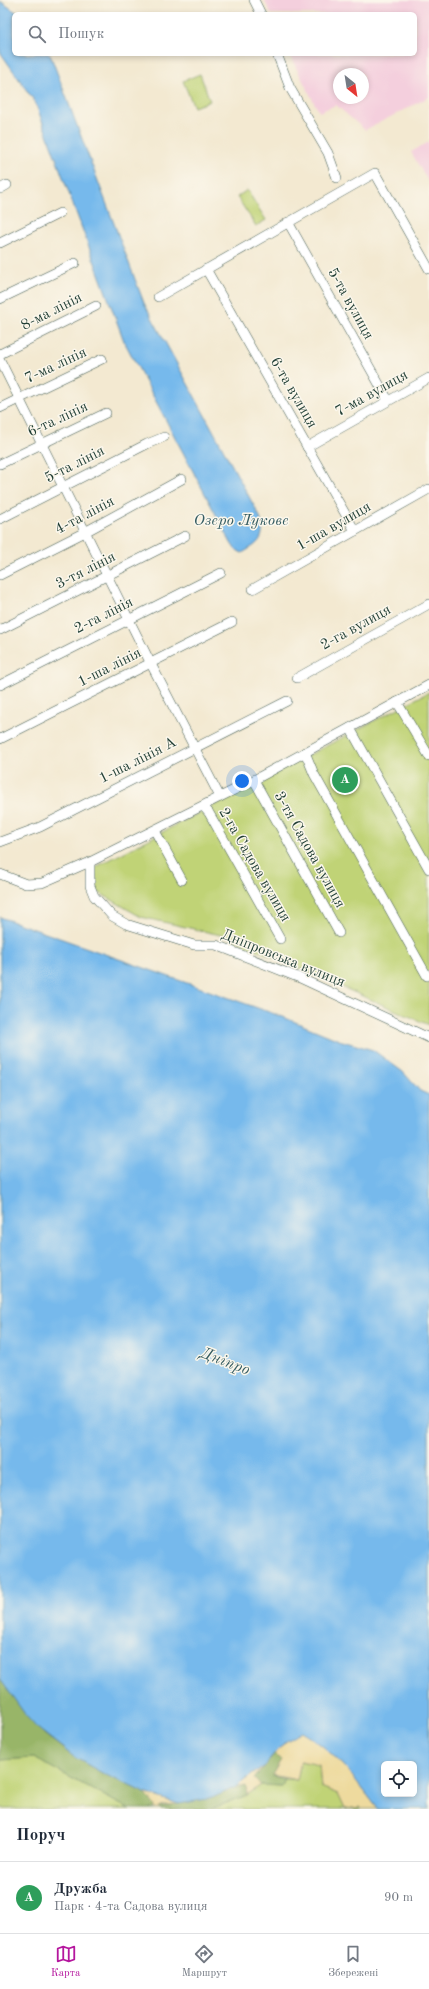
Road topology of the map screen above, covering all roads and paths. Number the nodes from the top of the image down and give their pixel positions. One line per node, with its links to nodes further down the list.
1 (254, 0): 2 (street)
2 (260, 12)
3 (278, 56): 4 (street)
4 (337, 178)
5 (60, 213): 7 (street)
6 (288, 222): 9 (street); 10 (street); 19 (street, 5-та вулиця)
7 (0, 244)
8 (75, 263): 12 (street)
9 (206, 269): 11 (street); 24 (street, 6-та вулиця)
10 (429, 269)
11 (158, 297)
12 (0, 299)
13 (96, 306): 14 (street, 8-ма лінія)
14 (0, 354)
15 (102, 359): 18 (street, 7-ма лінія)
16 (0, 360): 18 (street)
17 (429, 378): 19 (street, 7-ма вулиця)
18 (19, 398): 20 (street, 7-ма лінія); 23 (street)
19 (388, 400): 24 (street, 7-ма вулиця)
20 (0, 408)
21 (106, 413): 23 (street, 6-та лінія)
22 (164, 437): 27 (street, 5-та лінія)
23 (41, 443): 25 (street, 6-та лінія); 27 (street)
24 (307, 447): 30 (street, 6-та вулиця)
25 (0, 464)
26 (182, 479): 31 (street, 4-та лінія)
27 (62, 488): 29 (street, 5-та лінія); 31 (street)
28 (429, 490): 30 (street, 1-ша вулиця)
29 (0, 519)
30 (355, 531): 36 (street, 1-ша вулиця)
31 (85, 532): 34 (street, 4-та лінія); 35 (street)
32 (185, 536): 35 (street, 3-тя лінія)
33 (221, 573): 38 (street, 2-га лінія)
34 (0, 575)
35 (107, 576): 38 (street); 40 (street, 3-тя лінія)
36 (253, 589)
37 (429, 604): 42 (street, 2-га вулиця)
38 (128, 618): 41 (street); 43 (street, 2-га лінія)
39 (232, 622): 41 (street, 1-ша лінія)
40 (0, 630)
41 (151, 664): 48 (street, 1-ша лінія); 49 (street)
42 (297, 678)
43 (0, 685)
44 (429, 685): 46 (street)
45 (287, 701): 49 (street, 1-ша лінія А)
46 (397, 702): 47 (street); 51 (street)
47 (350, 728): 50 (street); 58 (street)
48 (0, 739)
49 (195, 748): 53 (street); 56 (street, 1-ша лінія А)
50 (305, 752): 52 (street); 63 (street)
51 (429, 756)
52 (254, 780): 53 (street); 61 (street, 3-тя Садова вулиця)
53 (220, 797): 54 (street)
54 (203, 806): 55 (street); 62 (street, 2-га Садова вулиця)
55 (155, 831): 57 (street); 60 (street)
56 (0, 842)
57 (90, 862): 59 (street); 64 (street, Дніпровська вулиця)
58 (429, 869)
59 (0, 874)
60 (182, 880)
61 (340, 933)
62 (280, 939)
63 (426, 976)
64 (429, 1038)

